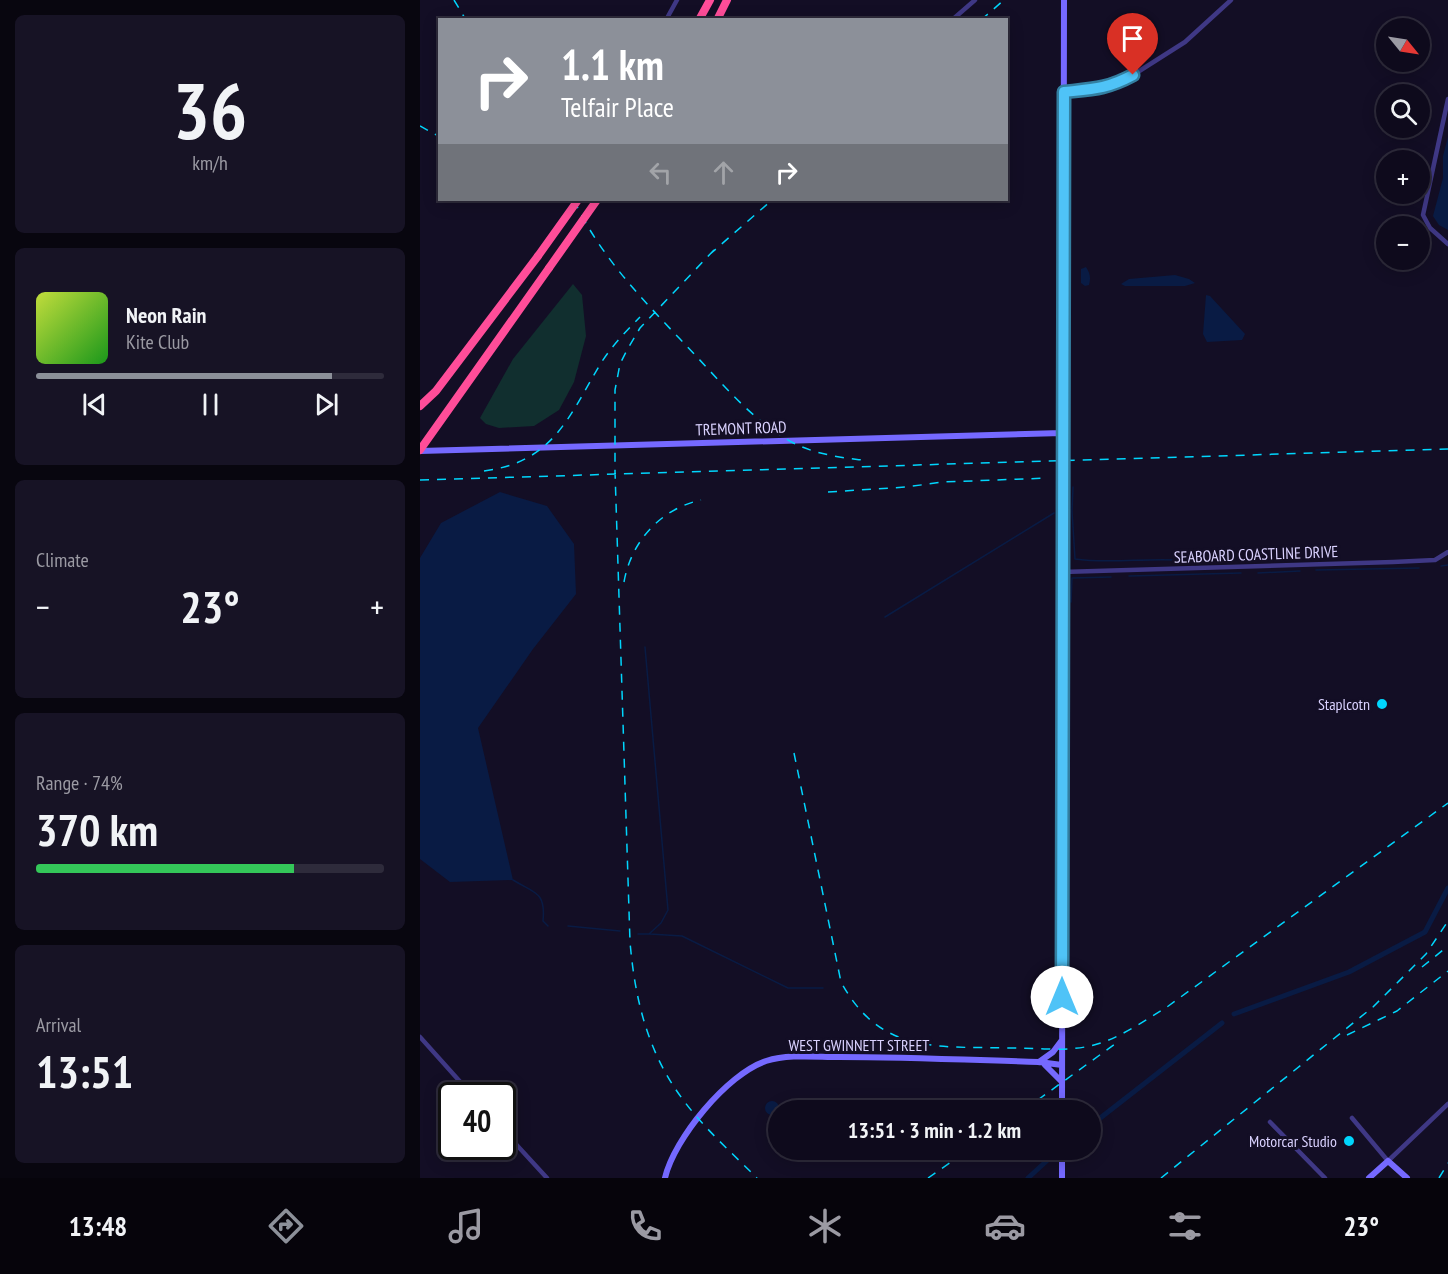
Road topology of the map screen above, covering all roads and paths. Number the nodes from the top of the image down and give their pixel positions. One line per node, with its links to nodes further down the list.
1 (677, 0): 7 (street)
2 (710, 0): 8 (highway)
3 (727, 0): 9 (highway)
4 (975, 0): 10 (street)
5 (1064, 0): 11 (street)
6 (1231, 0): 11 (street)
7 (667, 18)
8 (700, 18)
9 (718, 18)
10 (954, 18)
11 (1064, 92): 17 (street)
12 (1448, 99): 15 (street)
13 (577, 201): 16 (highway, bridge)
14 (596, 201): 18 (highway, bridge)
15 (1448, 244)
16 (420, 406)
17 (1062, 433): 18 (street, TREMONT ROAD); 20 (street)
18 (420, 450)
19 (1448, 552): 20 (street, SEABOARD COASTLINE DRIVE)
20 (1062, 572): 22 (street)
21 (420, 1037): 25 (street)
22 (1062, 1039): 23 (street); 24 (street)
23 (1039, 1062): 24 (street, WEST GWINNETT STREET); 26 (street); 35 (street, WEST GWINNETT STREET)
24 (1062, 1063): 26 (street)
25 (460, 1082)
26 (1062, 1082): 27 (street)
27 (1062, 1100)
28 (1448, 1104): 33 (street)
29 (1352, 1118): 33 (street)
30 (1270, 1122): 37 (street)
31 (516, 1144): 34 (street)
32 (1062, 1160): 36 (street)
33 (1388, 1161): 38 (street); 39 (street)
34 (547, 1178)
35 (665, 1178)
36 (1062, 1178)
37 (1325, 1178)
38 (1369, 1178)
39 (1407, 1178)

